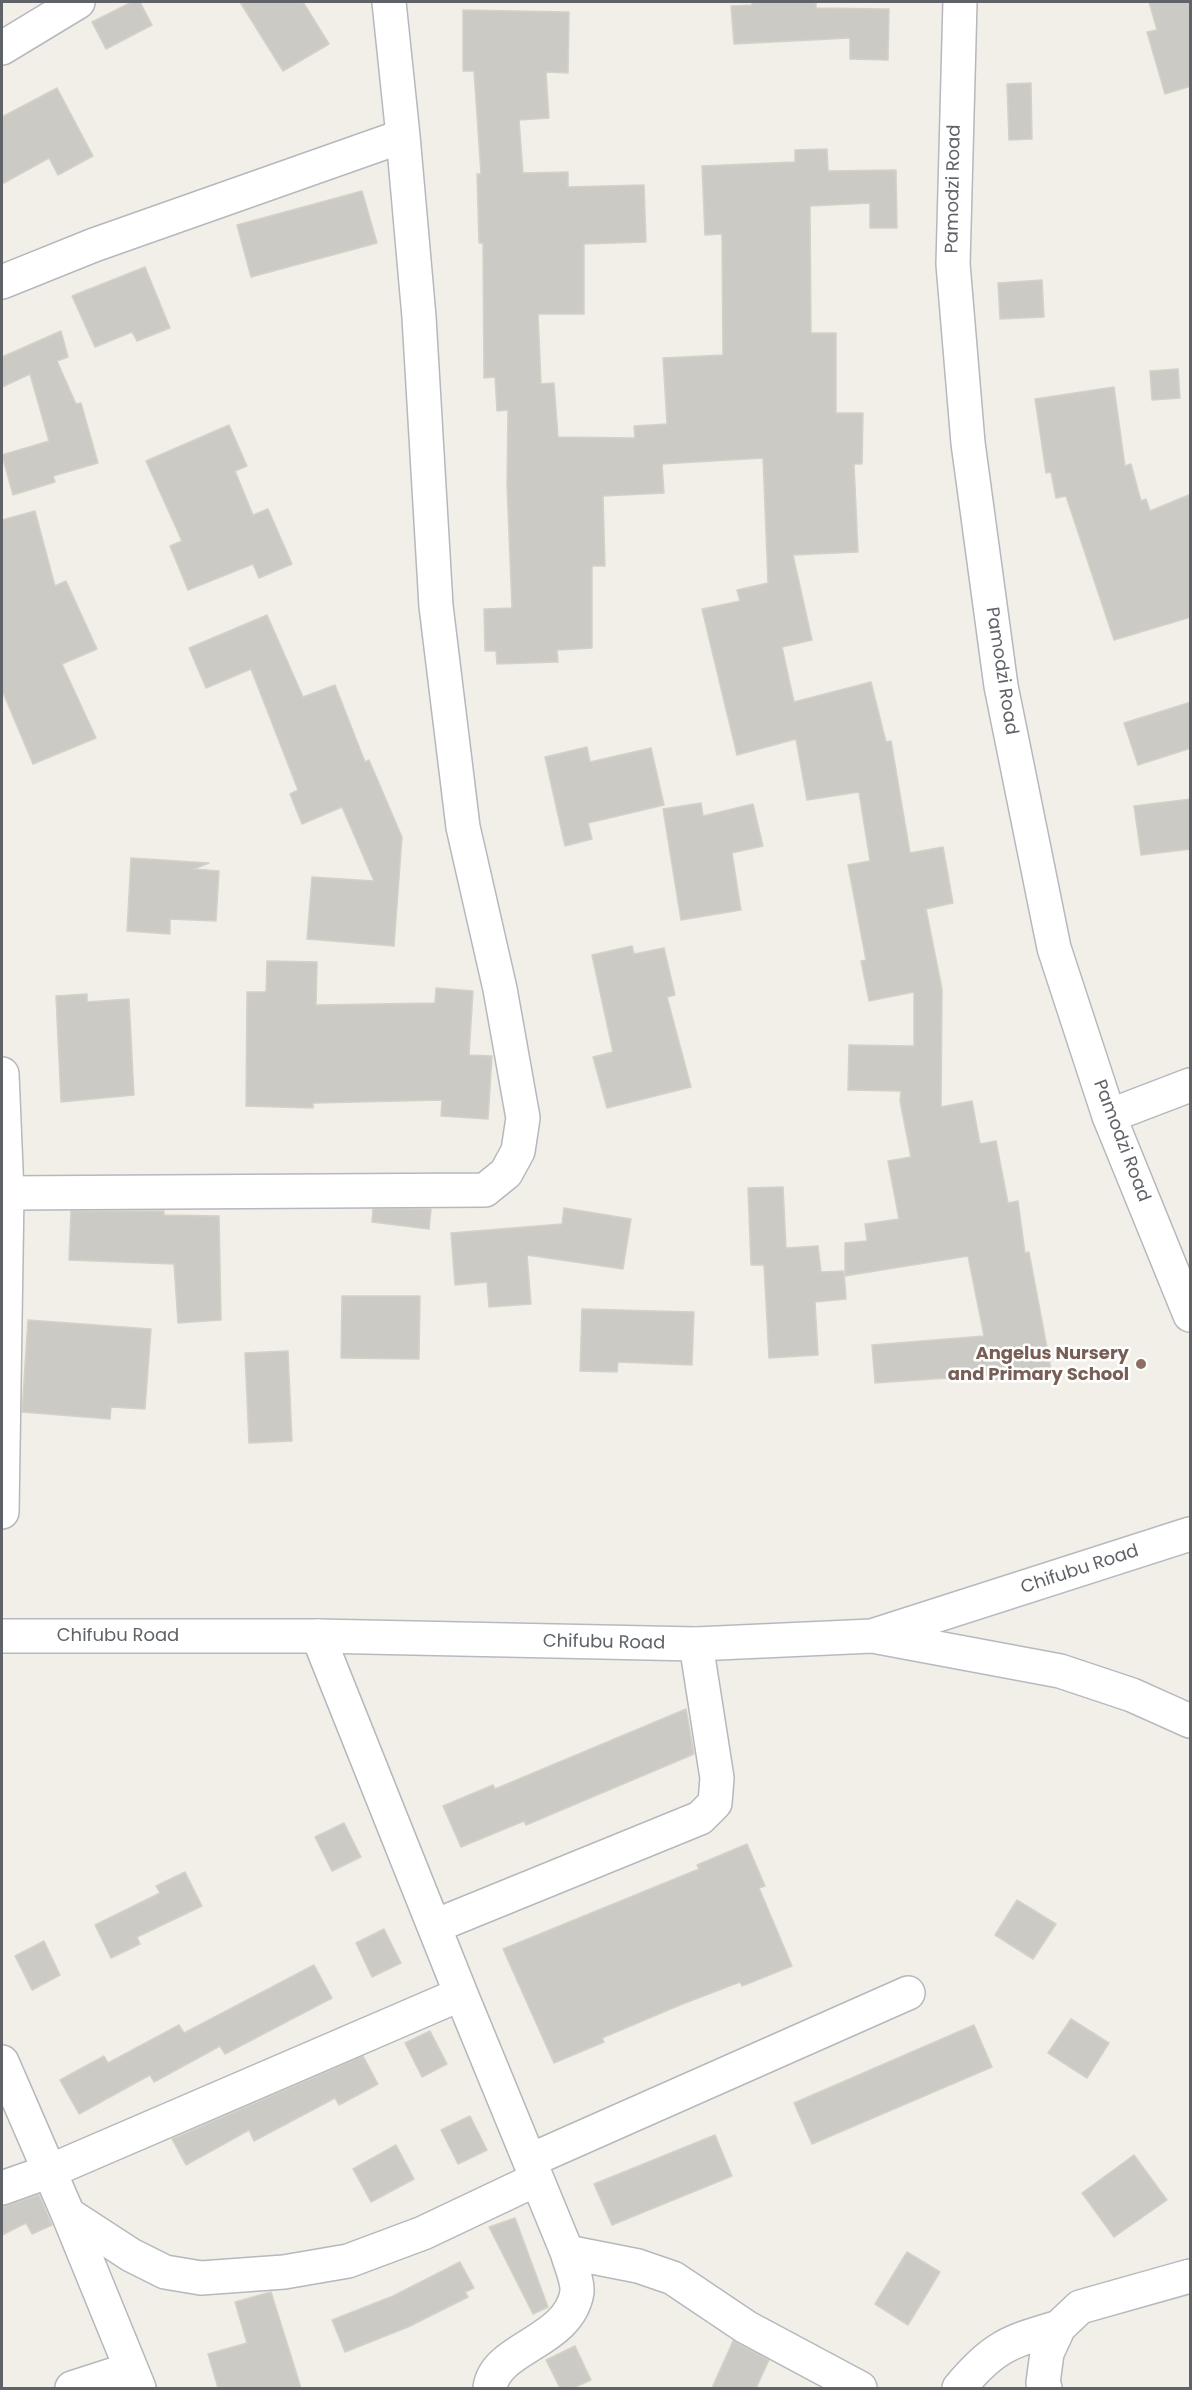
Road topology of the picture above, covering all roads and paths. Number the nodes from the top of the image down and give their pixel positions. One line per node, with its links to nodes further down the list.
1 (78, 2): 4 (street)
2 (389, 2): 5 (street)
3 (960, 2): 9 (street, Pamodzi Road)
4 (2, 48)
5 (403, 136): 6 (street); 10 (street)
6 (2, 282)
7 (2, 1074): 10 (street)
8 (1191, 1086): 9 (street)
9 (1109, 1116): 11 (street, Pamodzi Road)
10 (7, 1193): 12 (street)
11 (1191, 1315)
12 (2, 1512)
13 (1191, 1534): 16 (street, Chifubu Road)
14 (2, 1636): 15 (street, Chifubu Road)
15 (318, 1636): 17 (street, Chifubu Road); 19 (street)
16 (872, 1636): 17 (street, Chifubu Road); 18 (street)
17 (696, 1644): 19 (street)
18 (1191, 1721)
19 (435, 1926): 21 (street)
20 (908, 1993): 23 (street)
21 (461, 1994): 23 (street); 24 (street)
22 (2, 2062): 24 (street)
23 (534, 2170): 26 (street); 27 (street)
24 (50, 2171): 25 (street); 26 (street)
25 (2, 2188)
26 (68, 2214): 30 (street)
27 (567, 2252): 32 (street); 33 (street)
28 (1191, 2276): 29 (street)
29 (1059, 2327): 34 (street); 35 (street)
30 (135, 2379): 31 (street)
31 (72, 2388)
32 (489, 2388)
33 (860, 2388)
34 (959, 2388)
35 (1045, 2388)

